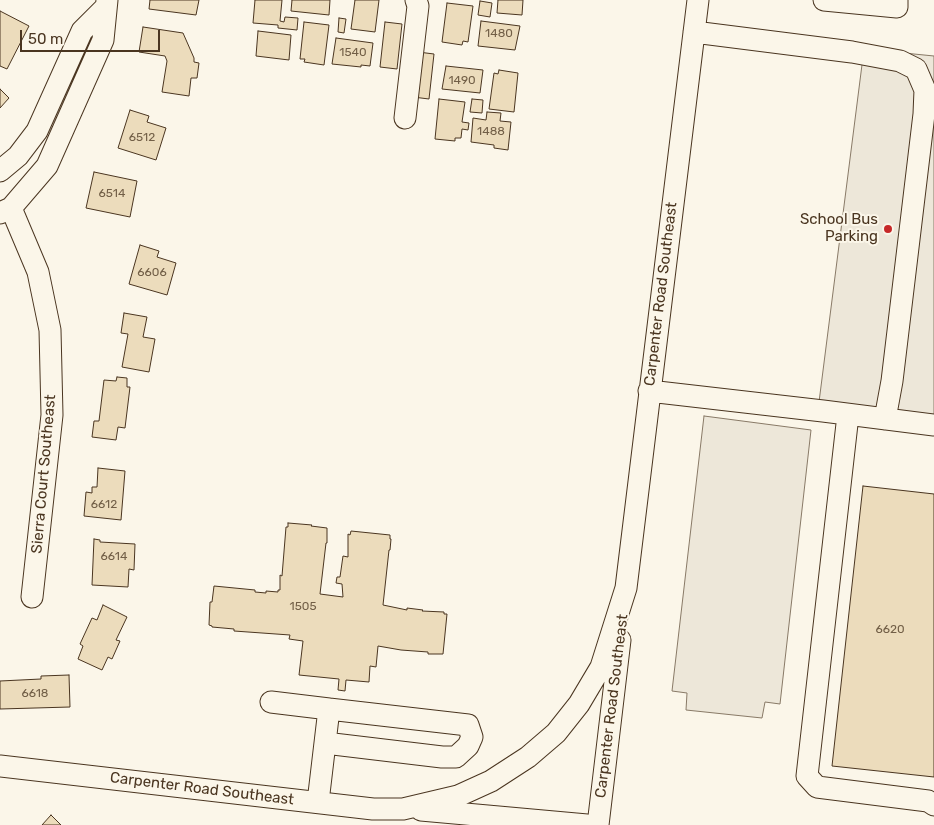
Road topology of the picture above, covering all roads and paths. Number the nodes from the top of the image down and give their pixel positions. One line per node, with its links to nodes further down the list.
1 (416, 0): 8 (street)
2 (698, 0): 6 (street, Carpenter Road Southeast)
3 (824, 0): 4 (street)
4 (897, 0)
5 (106, 4): 9 (street); 10 (street)
6 (694, 32): 7 (street); 11 (street, Carpenter Road Southeast)
7 (929, 115): 13 (street)
8 (404, 118)
9 (0, 172)
10 (5, 210): 16 (street, Sierra Court Southeast)
11 (649, 392): 12 (street); 15 (street, Carpenter Road Southeast)
12 (848, 415): 13 (street); 22 (street)
13 (885, 419): 14 (street)
14 (934, 426)
15 (626, 588): 23 (street, Carpenter Road Southeast); 25 (street, Carpenter Road Southeast)
16 (32, 597)
17 (271, 702): 18 (street)
18 (329, 709): 19 (street); 19 (street)
19 (325, 743): 21 (street)
20 (0, 766): 21 (street, Carpenter Road Southeast)
21 (318, 802): 24 (street, Carpenter Road Southeast)
22 (934, 805)
23 (404, 809): 24 (street, Carpenter Road Southeast); 25 (street, Carpenter Road Southeast)
24 (375, 817)
25 (586, 825)

